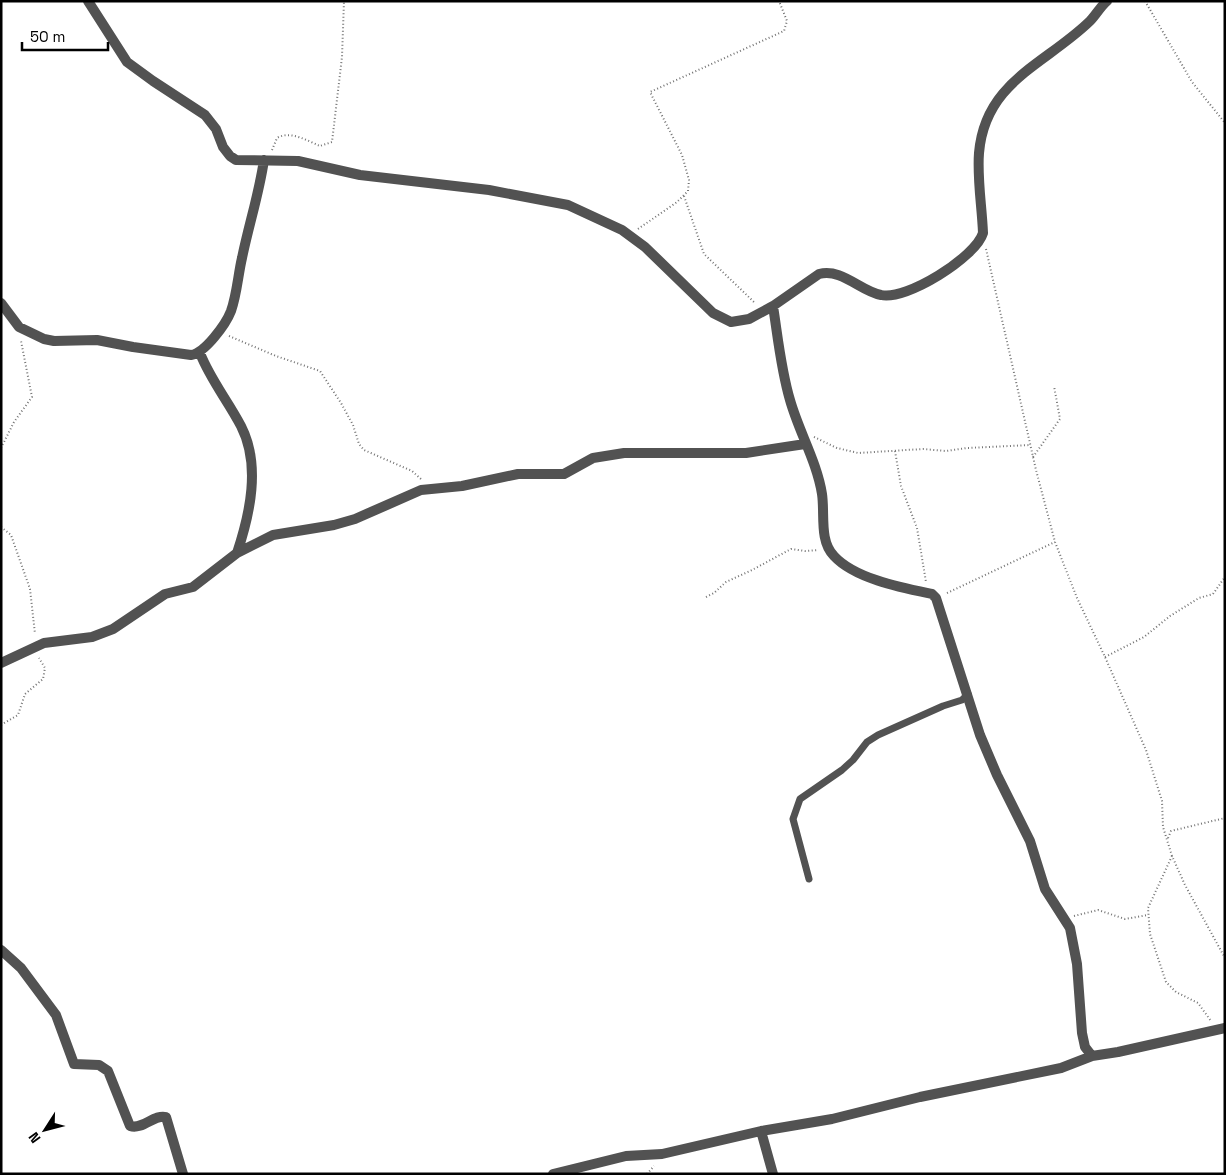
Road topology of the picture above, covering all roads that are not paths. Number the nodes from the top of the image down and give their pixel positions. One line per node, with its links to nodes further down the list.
1 (88, 1): 3 (street)
2 (1107, 1): 5 (street)
3 (267, 160): 5 (street); 6 (street)
4 (1, 303): 6 (street)
5 (769, 309): 7 (street)
6 (200, 352): 8 (street)
7 (806, 444): 8 (street); 10 (street)
8 (237, 553): 9 (street)
9 (1, 663)
10 (968, 694): 11 (lane); 14 (street)
11 (809, 879)
12 (1, 950): 16 (street)
13 (1220, 1029): 14 (street)
14 (1092, 1056): 15 (street)
15 (761, 1131): 17 (street); 18 (street)
16 (183, 1174)
17 (553, 1174)
18 (773, 1174)

